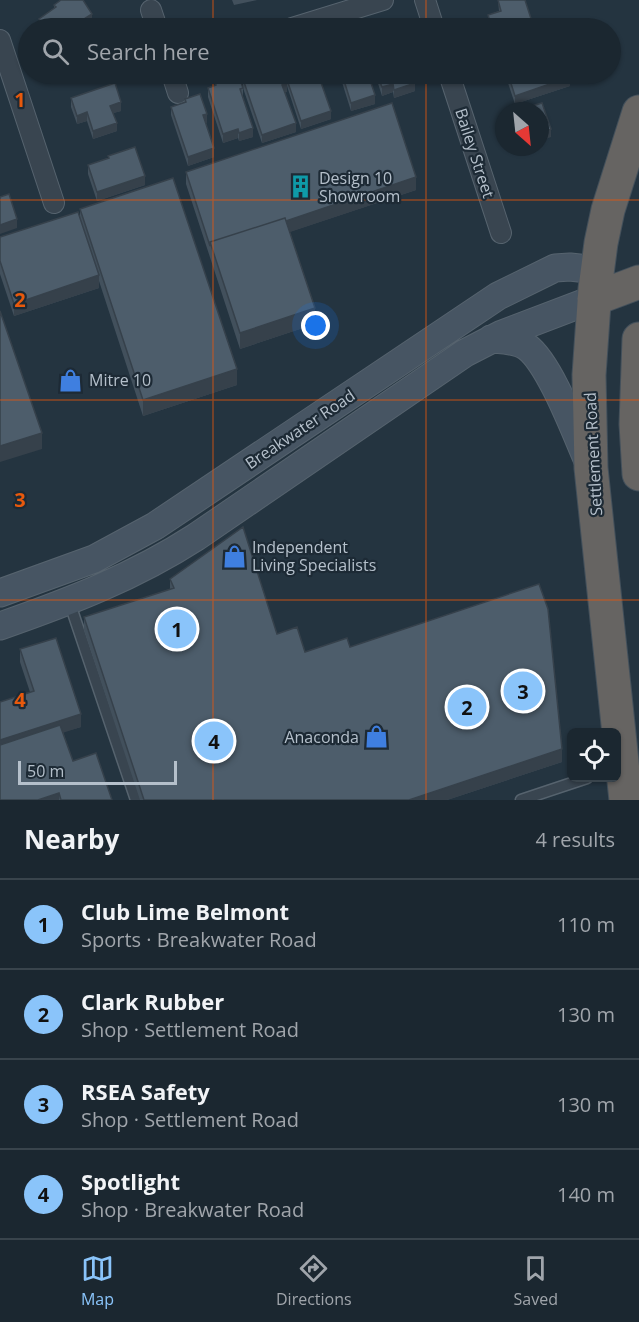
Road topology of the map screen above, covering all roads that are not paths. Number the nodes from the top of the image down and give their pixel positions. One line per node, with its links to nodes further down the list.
1 (383, 0): 3 (street)
2 (425, 0): 4 (street)
3 (324, 18)
4 (431, 18)
5 (0, 40): 10 (street)
6 (175, 84): 8 (street)
7 (452, 84): 11 (street, Bailey Street)
8 (178, 93)
9 (639, 112): 13 (highway, Settlement Road)
10 (54, 203)
11 (501, 233)
12 (639, 280): 13 (highway)
13 (596, 285): 14 (main road, Breakwater Road); 16 (main road, Breakwater Road); 18 (highway, Settlement Road)
14 (491, 339): 17 (main road, Breakwater Road); 18 (main road)
15 (639, 339): 19 (highway)
16 (308, 423): 17 (main road); 20 (main road, Breakwater Road)
17 (324, 449): 21 (main road, Breakwater Road)
18 (591, 468): 23 (highway, Settlement Road)
19 (639, 474)
20 (0, 593)
21 (69, 601): 22 (main road, Breakwater Road); 26 (lane)
22 (0, 626)
23 (615, 728)
24 (621, 776): 28 (highway, Settlement Road)
25 (573, 782): 27 (lane)
26 (136, 800)
27 (521, 800)
28 (626, 800)

